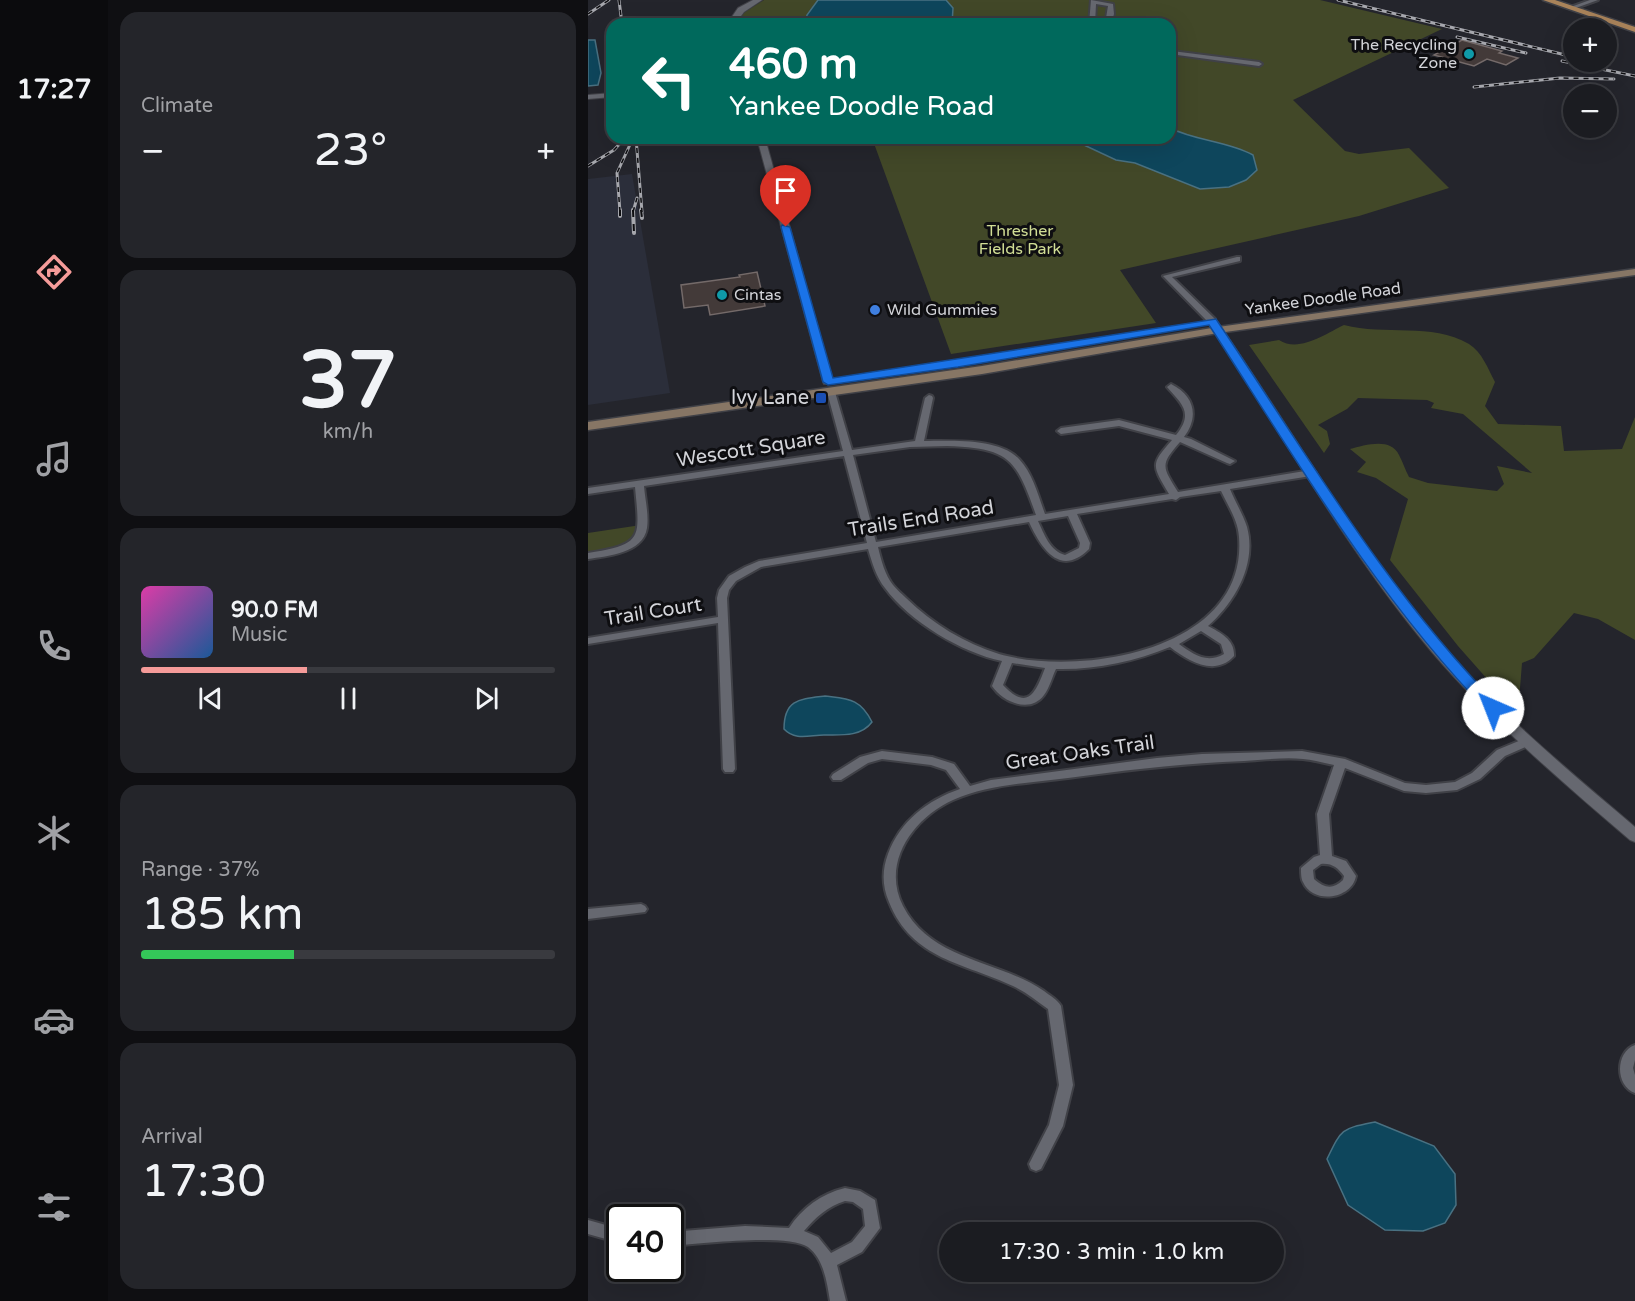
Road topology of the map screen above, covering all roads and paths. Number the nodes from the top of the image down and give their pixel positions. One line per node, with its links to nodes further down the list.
1 (758, 0): 7 (street)
2 (1547, 0): 6 (main road)
3 (1565, 0): 6 (main road)
4 (1595, 0): 6 (street)
5 (1095, 1): 8 (street); 9 (street)
6 (1576, 6): 10 (main road); 11 (main road)
7 (735, 18)
8 (1095, 18)
9 (1110, 18)
10 (1635, 24)
11 (1635, 30)
12 (1176, 54): 13 (street)
13 (1259, 64)
14 (606, 96): 15 (street)
15 (588, 97)
16 (763, 144): 21 (street)
17 (1635, 262): 20 (main road, Yankee Doodle Road)
18 (1635, 270): 20 (main road, Yankee Doodle Road)
19 (1167, 276): 19 (street); 20 (street)
20 (1215, 326): 21 (main road, Yankee Doodle Road); 21 (main road, Yankee Doodle Road); 31 (street)
21 (829, 387): 24 (main road, Yankee Doodle Road); 25 (main road, Yankee Doodle Road); 29 (street)
22 (1171, 387): 27 (street)
23 (929, 398): 28 (street)
24 (588, 416)
25 (588, 426)
26 (1061, 431): 27 (street)
27 (1178, 438): 30 (street); 35 (street)
28 (919, 444): 29 (street, Wescott Square); 37 (street, Wescott Square)
29 (848, 453): 32 (street, Wescott Square); 38 (street)
30 (1230, 461)
31 (1311, 473): 33 (street, Trails End Road); 46 (street)
32 (639, 484): 34 (street, Wescott Square); 39 (street)
33 (1224, 487): 35 (street, Trails End Road); 41 (street)
34 (588, 491)
35 (1176, 497): 36 (street, Trails End Road)
36 (1071, 512): 37 (street, Trails End Road); 37 (street, Wescott Square)
37 (1037, 518): 38 (street, Trails End Road)
38 (872, 545): 40 (street, Trails End Road); 44 (street)
39 (588, 556)
40 (723, 619): 42 (street, Trail Court); 48 (street, Trails End Road)
41 (1202, 626): 43 (street); 43 (street)
42 (588, 641)
43 (1172, 644): 45 (street)
44 (1008, 659): 45 (street); 45 (street)
45 (1052, 665)
46 (1526, 742): 47 (street, Great Oaks Trail); 51 (street)
47 (1341, 762): 50 (street, Great Oaks Trail); 52 (street)
48 (729, 770)
49 (837, 777): 50 (street)
50 (967, 790): 57 (street, Great Oaks Trail)
51 (1635, 836)
52 (1326, 859)
53 (641, 909): 54 (street)
54 (588, 914)
55 (1635, 1051): 56 (street)
56 (1635, 1087)
57 (1036, 1164)
58 (588, 1227): 59 (street)
59 (606, 1232)
60 (792, 1236): 61 (street); 62 (street); 62 (street)
61 (684, 1238)
62 (828, 1262): 63 (street)
63 (838, 1301)

